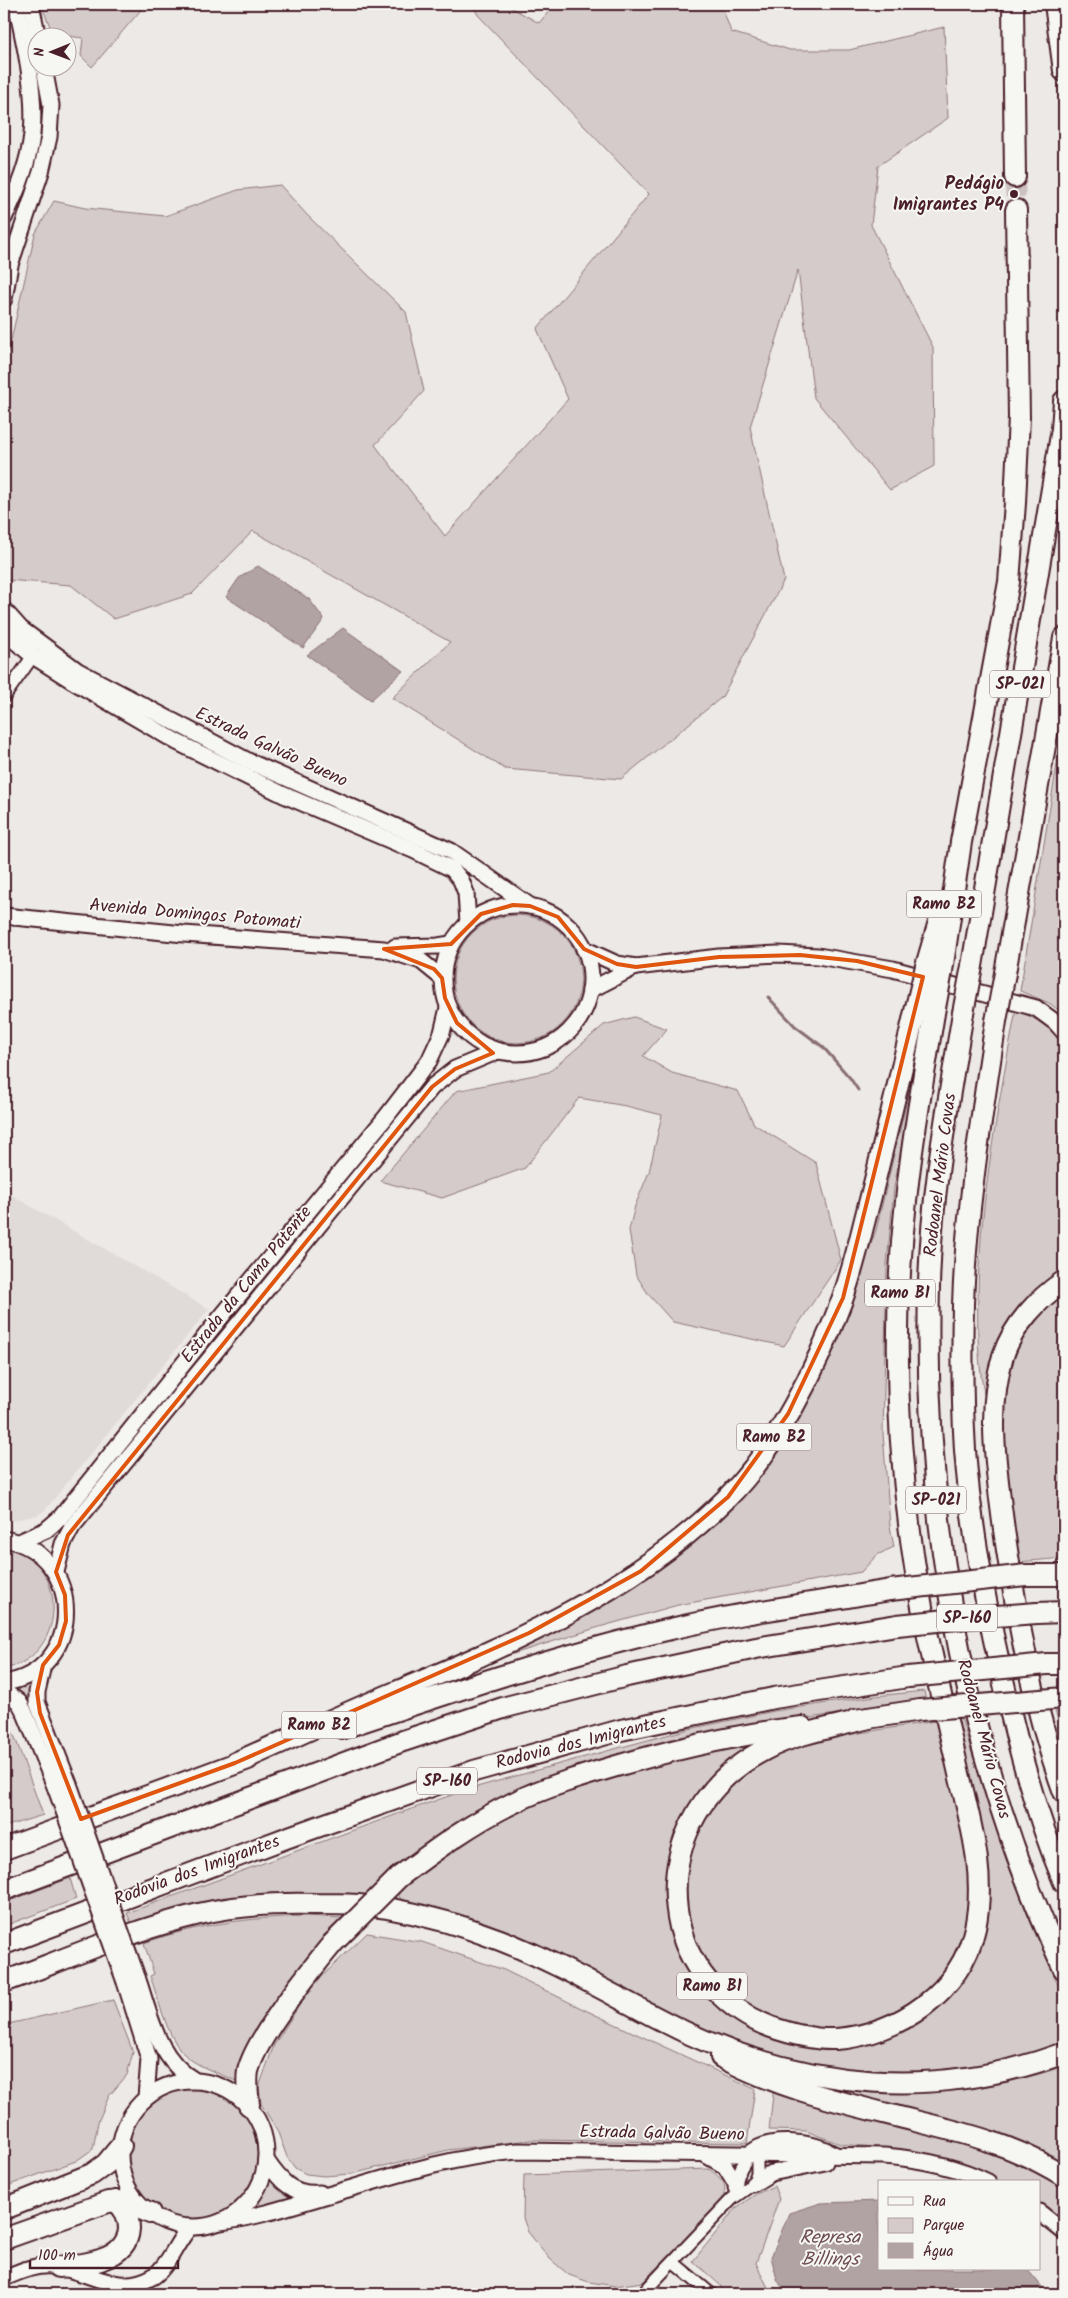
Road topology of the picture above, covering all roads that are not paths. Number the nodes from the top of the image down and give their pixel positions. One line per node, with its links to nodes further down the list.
1 (16, 4): 10 (main road)
2 (31, 4): 5 (main road)
3 (1013, 4): 8 (highway)
4 (1055, 4): 6 (highway)
5 (36, 28)
6 (1064, 71)
7 (46, 78): 11 (main road)
8 (1016, 177)
9 (1016, 210): 28 (highway, Ramo B2, bridge)
10 (4, 218)
11 (4, 293)
12 (1064, 401): 51 (highway, Rodoanel Mário Covas / SP-021, bridge)
13 (4, 610): 18 (main road, Estrada Galvão Bueno)
14 (4, 632): 16 (main road, Estrada Galvão Bueno)
15 (1064, 638): 48 (highway, Rodoanel Mário Covas / SP-021, bridge)
16 (34, 656): 17 (street); 20 (main road, Estrada Galvão Bueno)
17 (4, 697)
18 (530, 906): 20 (main road); 23 (main road)
19 (4, 916): 22 (main road, Avenida Domingos Potomati)
20 (468, 923): 21 (main road)
21 (452, 944): 22 (main road, Avenida Domingos Potomati); 25 (main road)
22 (384, 949): 25 (main road, Avenida Domingos Potomati)
23 (584, 950): 24 (main road); 26 (main road)
24 (636, 967): 26 (main road); 29 (main road)
25 (442, 978): 27 (main road)
26 (590, 990): 30 (main road)
27 (448, 1008): 30 (main road); 32 (main road, Estrada da Cama Patente)
28 (925, 1010): 43 (highway, Ramo B1); 44 (highway, Ramo B2)
29 (1064, 1032)
30 (498, 1051): 34 (main road, Estrada da Cama Patente)
31 (1064, 1281): 46 (highway)
32 (11, 1540): 34 (main road)
33 (1064, 1568): 35 (highway)
34 (56, 1572): 39 (main road)
35 (1032, 1575): 36 (highway); 44 (highway, bridge)
36 (1064, 1575)
37 (1064, 1612): 49 (highway, SP-160, bridge)
38 (1056, 1664): 50 (highway, Rodovia dos Imigrantes / SP-160, bridge)
39 (43, 1665): 40 (main road); 45 (main road)
40 (4, 1683)
41 (4, 1691): 45 (main road)
42 (1064, 1698): 43 (highway, bridge)
43 (869, 1718): 58 (highway, bridge)
44 (235, 1763): 47 (highway)
45 (62, 1786): 52 (main road, bridge)
46 (1064, 1792)
47 (4, 1849)
48 (1064, 1882)
49 (4, 1890)
50 (4, 1944)
51 (1064, 1969)
52 (131, 1980): 56 (main road); 57 (main road)
53 (4, 1982): 54 (highway)
54 (687, 2033): 55 (highway); 64 (highway)
55 (1064, 2053)
56 (194, 2080): 57 (main road); 58 (main road)
57 (146, 2098): 59 (main road)
58 (249, 2105): 63 (main road)
59 (121, 2146): 71 (highway); 72 (main road)
60 (705, 2154): 61 (main road, Estrada Galvão Bueno); 66 (main road); 68 (main road, Estrada Galvão Bueno)
61 (753, 2155): 62 (main road); 66 (street); 67 (street)
62 (838, 2156): 65 (main road); 67 (main road)
63 (266, 2160): 68 (main road, Estrada Galvão Bueno); 75 (main road)
64 (1064, 2176)
65 (983, 2180)
66 (735, 2182): 69 (street)
67 (753, 2184): 69 (street)
68 (336, 2192): 75 (main road, Estrada Galvão Bueno)
69 (732, 2199): 80 (street)
70 (116, 2201): 72 (highway); 78 (highway); 81 (highway)
71 (4, 2209)
72 (150, 2213): 74 (main road)
73 (1040, 2213): 77 (main road)
74 (168, 2222): 76 (main road); 79 (main road)
75 (220, 2222): 76 (main road)
76 (190, 2227): 79 (main road)
77 (1064, 2232)
78 (4, 2239)
79 (174, 2248): 81 (main road)
80 (674, 2263): 83 (street); 84 (street)
81 (58, 2267): 82 (main road)
82 (4, 2278)
83 (645, 2294)
84 (711, 2294)

